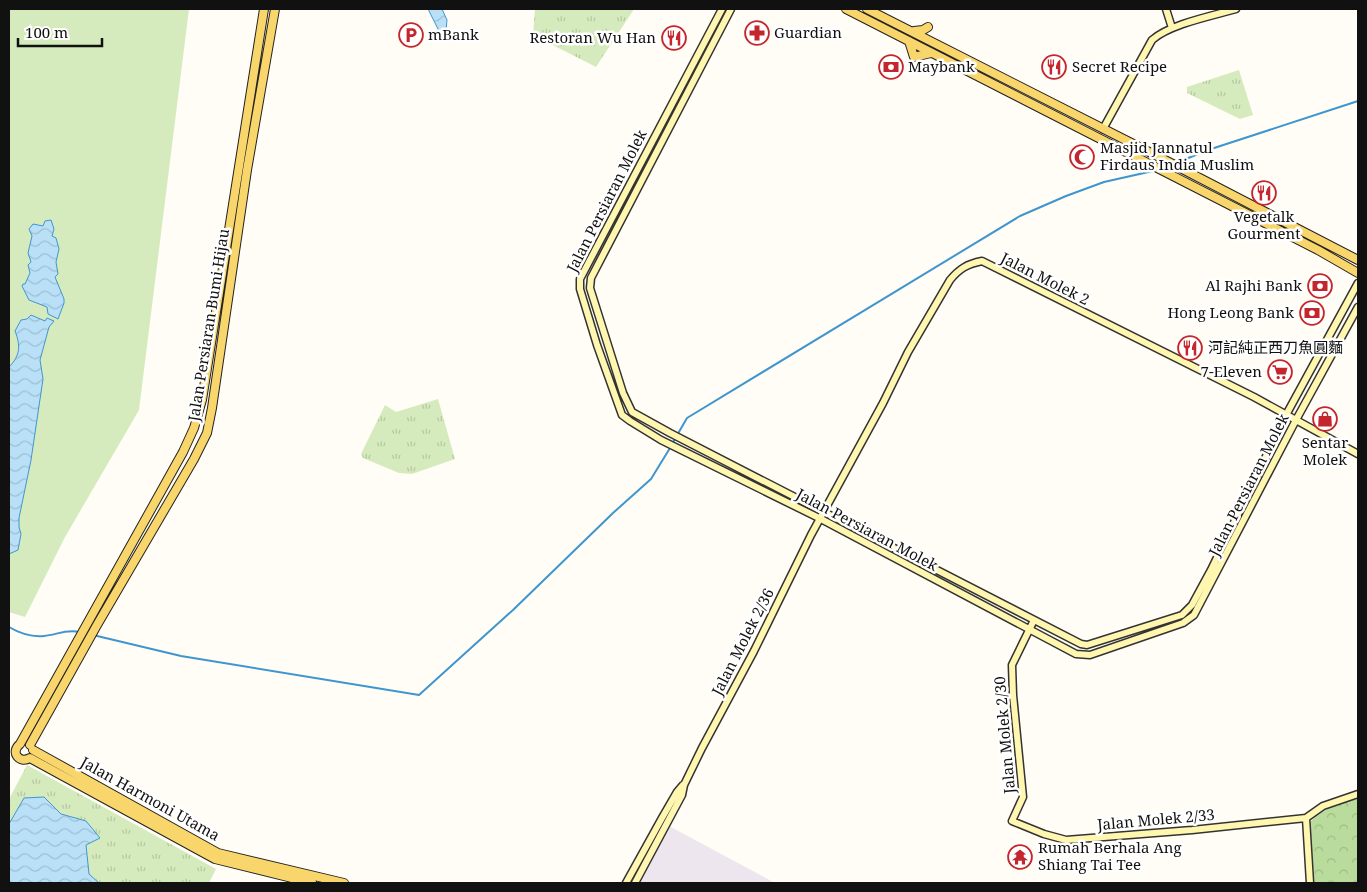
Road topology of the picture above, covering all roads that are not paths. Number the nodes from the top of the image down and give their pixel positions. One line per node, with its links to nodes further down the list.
1 (264, 9): 12 (main road, Jalan Persiaran Bumi Hijau)
2 (275, 9): 15 (main road, Jalan Persiaran Bumi Hijau)
3 (722, 9): 29 (main road, Jalan Persiaran Molek)
4 (731, 9): 28 (main road, Jalan Persiaran Molek)
5 (846, 9): 13 (main road)
6 (867, 9): 10 (main road)
7 (1166, 9): 9 (main road)
8 (1236, 9): 9 (main road)
9 (1172, 28): 20 (main road)
10 (911, 31): 11 (main road); 14 (main road); 16 (main road)
11 (924, 37): 14 (main road); 17 (main road)
12 (259, 40): 15 (main road); 18 (main road, Jalan Persiaran Bumi Hijau)
13 (909, 42): 16 (main road); 17 (main road)
14 (933, 42): 20 (main road)
15 (269, 43): 19 (main road, Jalan Persiaran Bumi Hijau)
16 (918, 46): 17 (main road)
17 (930, 53): 22 (main road)
18 (248, 108): 19 (main road); 31 (main road, Jalan Persiaran Bumi Hijau)
19 (257, 111): 31 (main road, Jalan Persiaran Bumi Hijau)
20 (1103, 129): 21 (main road)
21 (1358, 260)
22 (1358, 273)
23 (1358, 283): 25 (main road, Jalan Persiaran Molek)
24 (1358, 307): 26 (main road, Jalan Persiaran Molek)
25 (1286, 415): 26 (main road, Jalan Molek 2); 28 (main road, Jalan Molek 2); 30 (main road, Jalan Persiaran Molek)
26 (1296, 420): 27 (main road, Jalan Molek 2); 32 (main road, Jalan Persiaran Molek)
27 (1358, 454)
28 (825, 512): 29 (main road, Jalan Molek 2/36); 30 (main road, Jalan Persiaran Molek)
29 (821, 519): 32 (main road, Jalan Persiaran Molek); 36 (main road, Jalan Molek 2/36)
30 (1034, 620): 32 (main road, Jalan Molek 2/30)
31 (93, 623): 33 (main road, Jalan Persiaran Bumi Hijau)
32 (1028, 630): 39 (main road, Jalan Molek 2/30)
33 (81, 645): 34 (main road, Jalan Persiaran Bumi Hijau); 35 (main road, Jalan Persiaran Bumi Hijau)
34 (20, 744): 35 (main road); 35 (main road, Jalan Harmoni Utama)
35 (31, 751): 40 (main road, Jalan Harmoni Utama); 41 (main road, Jalan Harmoni Utama)
36 (684, 784): 42 (main road, Jalan Molek 2/36); 43 (main road, Jalan Molek 2/36)
37 (1358, 794): 38 (main road)
38 (1306, 818): 39 (main road, Jalan Molek 2/33); 44 (main road)
39 (1012, 820)
40 (312, 883)
41 (344, 883)
42 (626, 883)
43 (635, 883)
44 (1310, 883)

